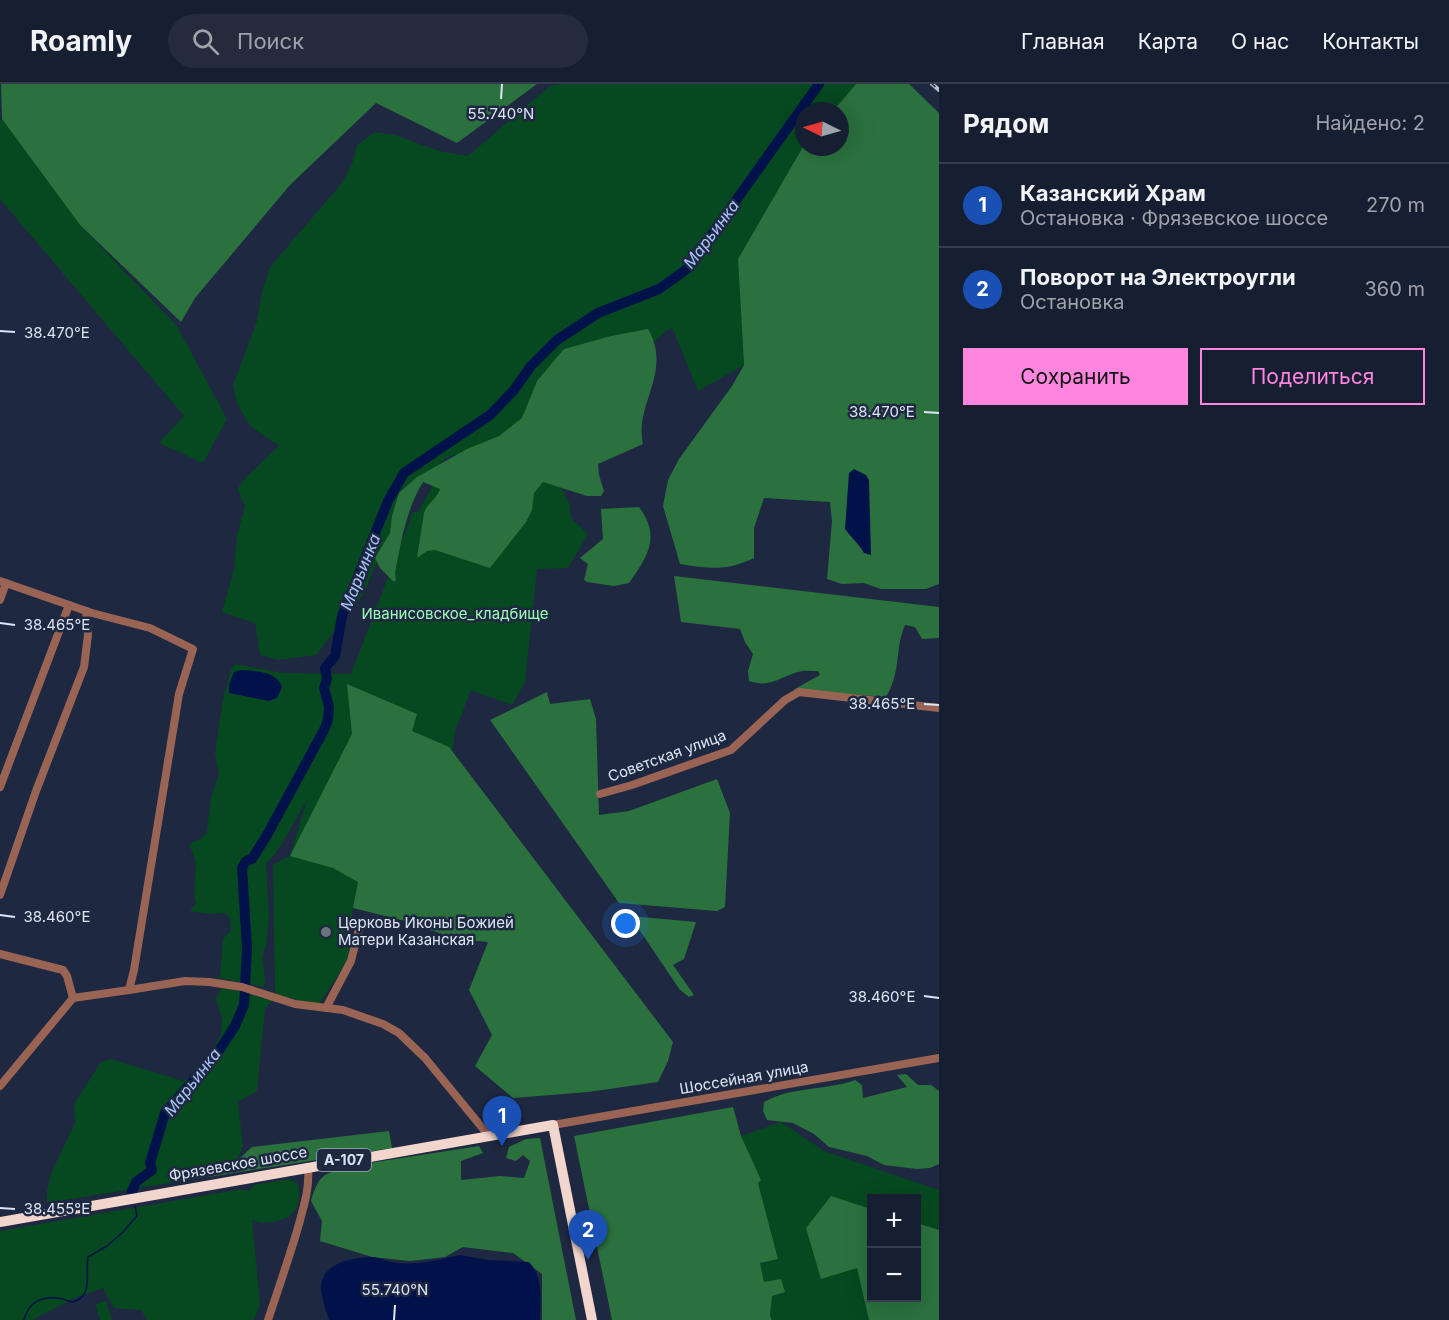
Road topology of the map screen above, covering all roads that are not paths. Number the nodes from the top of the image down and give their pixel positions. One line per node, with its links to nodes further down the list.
1 (3, 582): 2 (street); 3 (street)
2 (0, 600)
3 (69, 605): 4 (street); 6 (street)
4 (86, 611): 8 (street); 11 (street)
5 (939, 708): 7 (street, Советская улица)
6 (0, 788)
7 (600, 794)
8 (0, 895)
9 (360, 929): 13 (street)
10 (0, 954): 12 (street)
11 (129, 990): 12 (street); 13 (street)
12 (73, 998): 15 (street)
13 (326, 1008): 17 (street)
14 (939, 1058): 16 (street, Шоссейная улица)
15 (0, 1086)
16 (553, 1125): 17 (highway, Фрязевское шоссе / А-107); 21 (highway)
17 (489, 1136): 18 (highway, Фрязевское шоссе / А-107)
18 (308, 1167): 19 (highway, Фрязевское шоссе / А-107); 20 (street)
19 (0, 1222)
20 (268, 1320)
21 (592, 1320)

